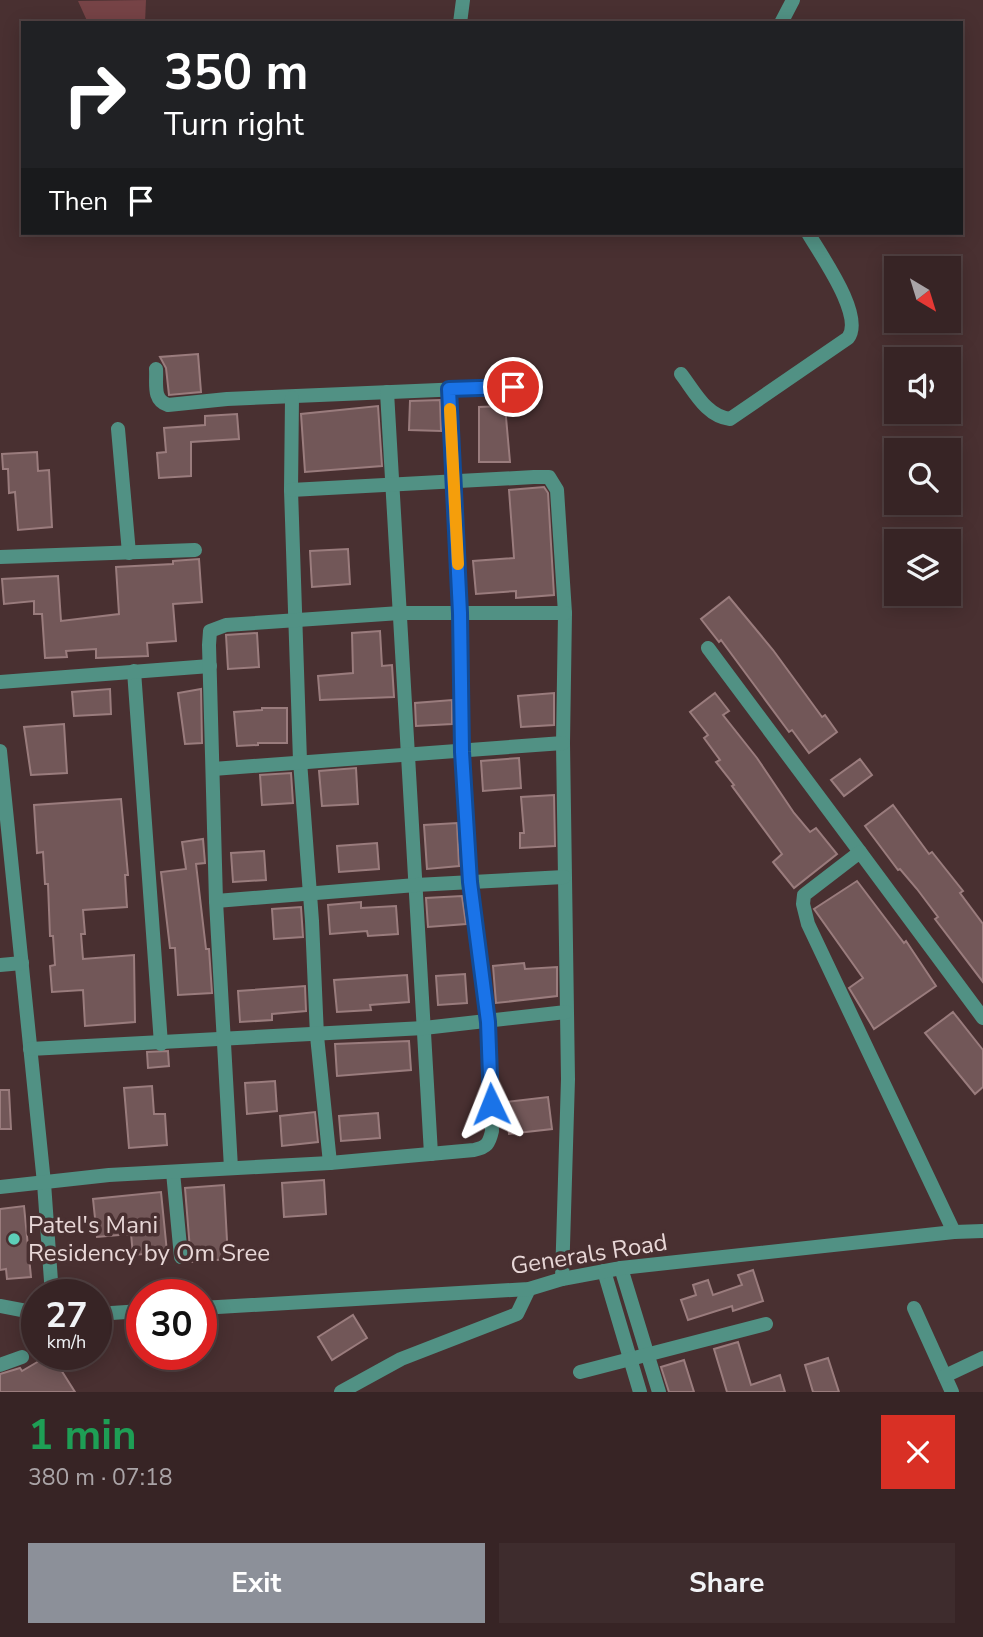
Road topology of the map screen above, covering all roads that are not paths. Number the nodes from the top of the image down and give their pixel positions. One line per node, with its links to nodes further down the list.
1 (463, 0): 3 (street)
2 (793, 0): 4 (street)
3 (460, 21)
4 (782, 21)
5 (808, 235): 7 (street)
6 (156, 369): 11 (street)
7 (681, 374)
8 (535, 386): 9 (street)
9 (449, 389): 10 (street); 13 (street)
10 (387, 392): 11 (street); 14 (street)
11 (292, 398): 15 (street)
12 (118, 429): 17 (street)
13 (454, 480): 14 (street); 20 (street); 21 (street)
14 (393, 485): 15 (street); 19 (street)
15 (290, 490): 22 (street)
16 (195, 550): 17 (street)
17 (130, 553): 18 (street)
18 (0, 557)
19 (400, 613): 20 (street); 22 (street); 30 (street)
20 (460, 613): 21 (street); 29 (street)
21 (565, 613): 27 (street)
22 (295, 622): 24 (street); 31 (street)
23 (708, 648): 34 (street)
24 (210, 666): 25 (street); 32 (street)
25 (134, 671): 26 (street); 48 (street)
26 (0, 682)
27 (563, 743): 29 (street); 35 (street)
28 (0, 751): 33 (street)
29 (462, 752): 30 (street); 36 (street)
30 (408, 754): 31 (street); 37 (street)
31 (300, 761): 32 (street); 38 (street)
32 (213, 769): 39 (street)
33 (5, 851): 40 (street)
34 (860, 852): 43 (street); 57 (street)
35 (564, 877): 36 (street); 42 (street)
36 (470, 882): 37 (street); 44 (street)
37 (416, 885): 38 (street); 45 (street)
38 (311, 895): 39 (street); 46 (street)
39 (216, 901): 47 (street)
40 (22, 963): 41 (street); 49 (street)
41 (0, 965)
42 (566, 1012): 44 (street); 62 (street)
43 (983, 1018)
44 (488, 1022): 45 (street); 50 (street)
45 (424, 1028): 46 (street); 50 (street)
46 (317, 1036): 47 (street); 51 (street)
47 (226, 1040): 48 (street); 52 (street)
48 (161, 1044): 49 (street)
49 (30, 1049): 54 (street)
50 (432, 1154): 51 (street)
51 (330, 1164): 52 (street)
52 (231, 1168): 53 (street)
53 (173, 1172): 54 (street); 58 (street)
54 (44, 1183): 55 (street); 61 (street)
55 (0, 1188)
56 (983, 1231): 57 (street, Generals Road)
57 (954, 1232): 59 (street, Generals Road)
58 (181, 1257)
59 (621, 1268): 60 (street, Generals Road); 69 (street)
60 (604, 1271): 62 (street, Generals Road); 72 (street)
61 (51, 1279)
62 (562, 1279): 63 (street, Generals Road)
63 (529, 1289): 65 (street, Generals Road); 76 (street)
64 (0, 1306): 67 (street)
65 (217, 1307)
66 (914, 1308): 75 (street)
67 (21, 1310)
68 (766, 1324): 69 (street)
69 (648, 1354): 72 (street); 78 (street)
70 (21, 1357): 73 (street)
71 (983, 1358): 75 (street)
72 (629, 1359): 74 (street); 77 (street)
73 (0, 1365)
74 (580, 1372)
75 (945, 1376): 79 (street)
76 (341, 1392)
77 (640, 1392)
78 (659, 1392)
79 (953, 1392)

